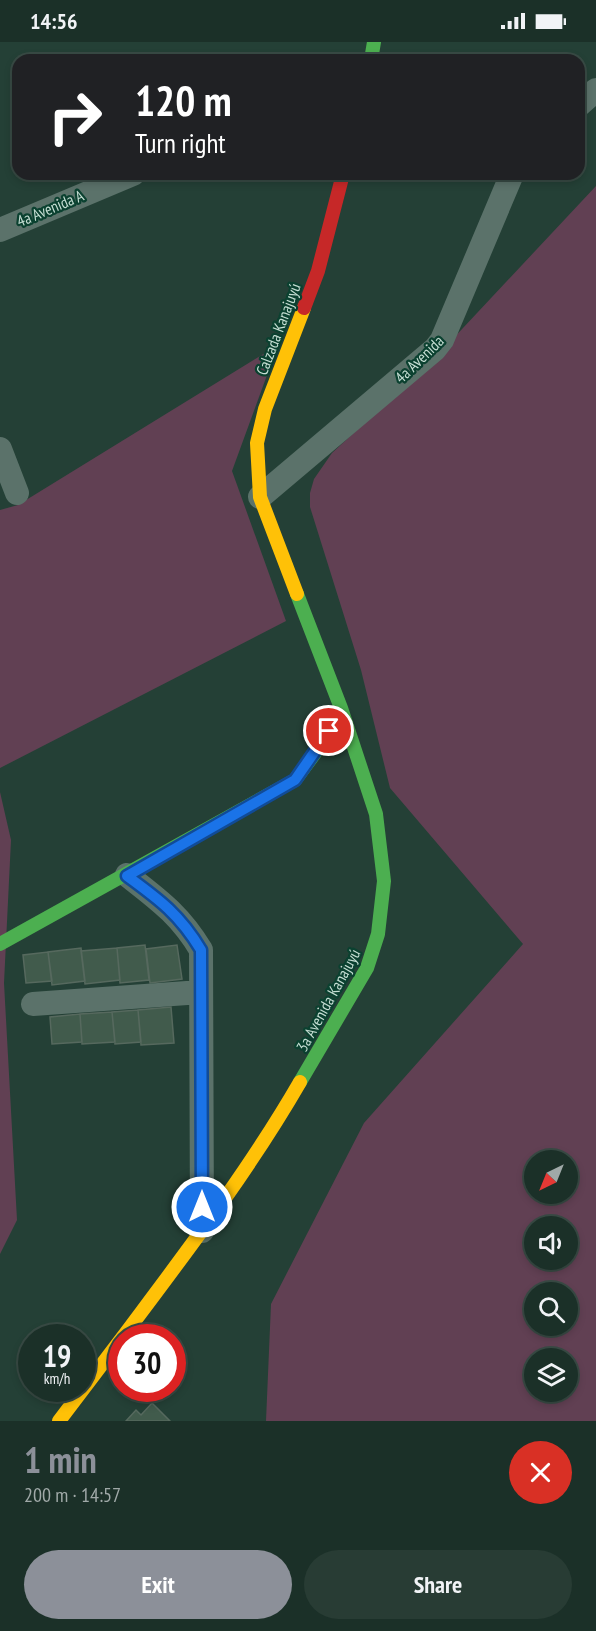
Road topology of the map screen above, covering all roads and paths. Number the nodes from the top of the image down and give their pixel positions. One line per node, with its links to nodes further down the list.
1 (119, 180): 4 (street, 4a Avenida A)
2 (342, 180): 7 (street, Calzada Kanajuyú)
3 (509, 180): 7 (street, 4a Avenida)
4 (0, 230)
5 (0, 449): 6 (street)
6 (17, 494)
7 (261, 497): 8 (street, 3a Avenida Kanajuyú)
8 (341, 708): 9 (street); 13 (street, 3a Avenida Kanajuyú)
9 (127, 876): 10 (street); 11 (street)
10 (0, 944)
11 (201, 992): 12 (street); 13 (street)
12 (33, 1004)
13 (202, 1231): 14 (street, 3a Avenida Kanajuyú)
14 (132, 1324)
15 (108, 1356): 16 (street, 3a Avenida Kanajuyú)
16 (59, 1421)

